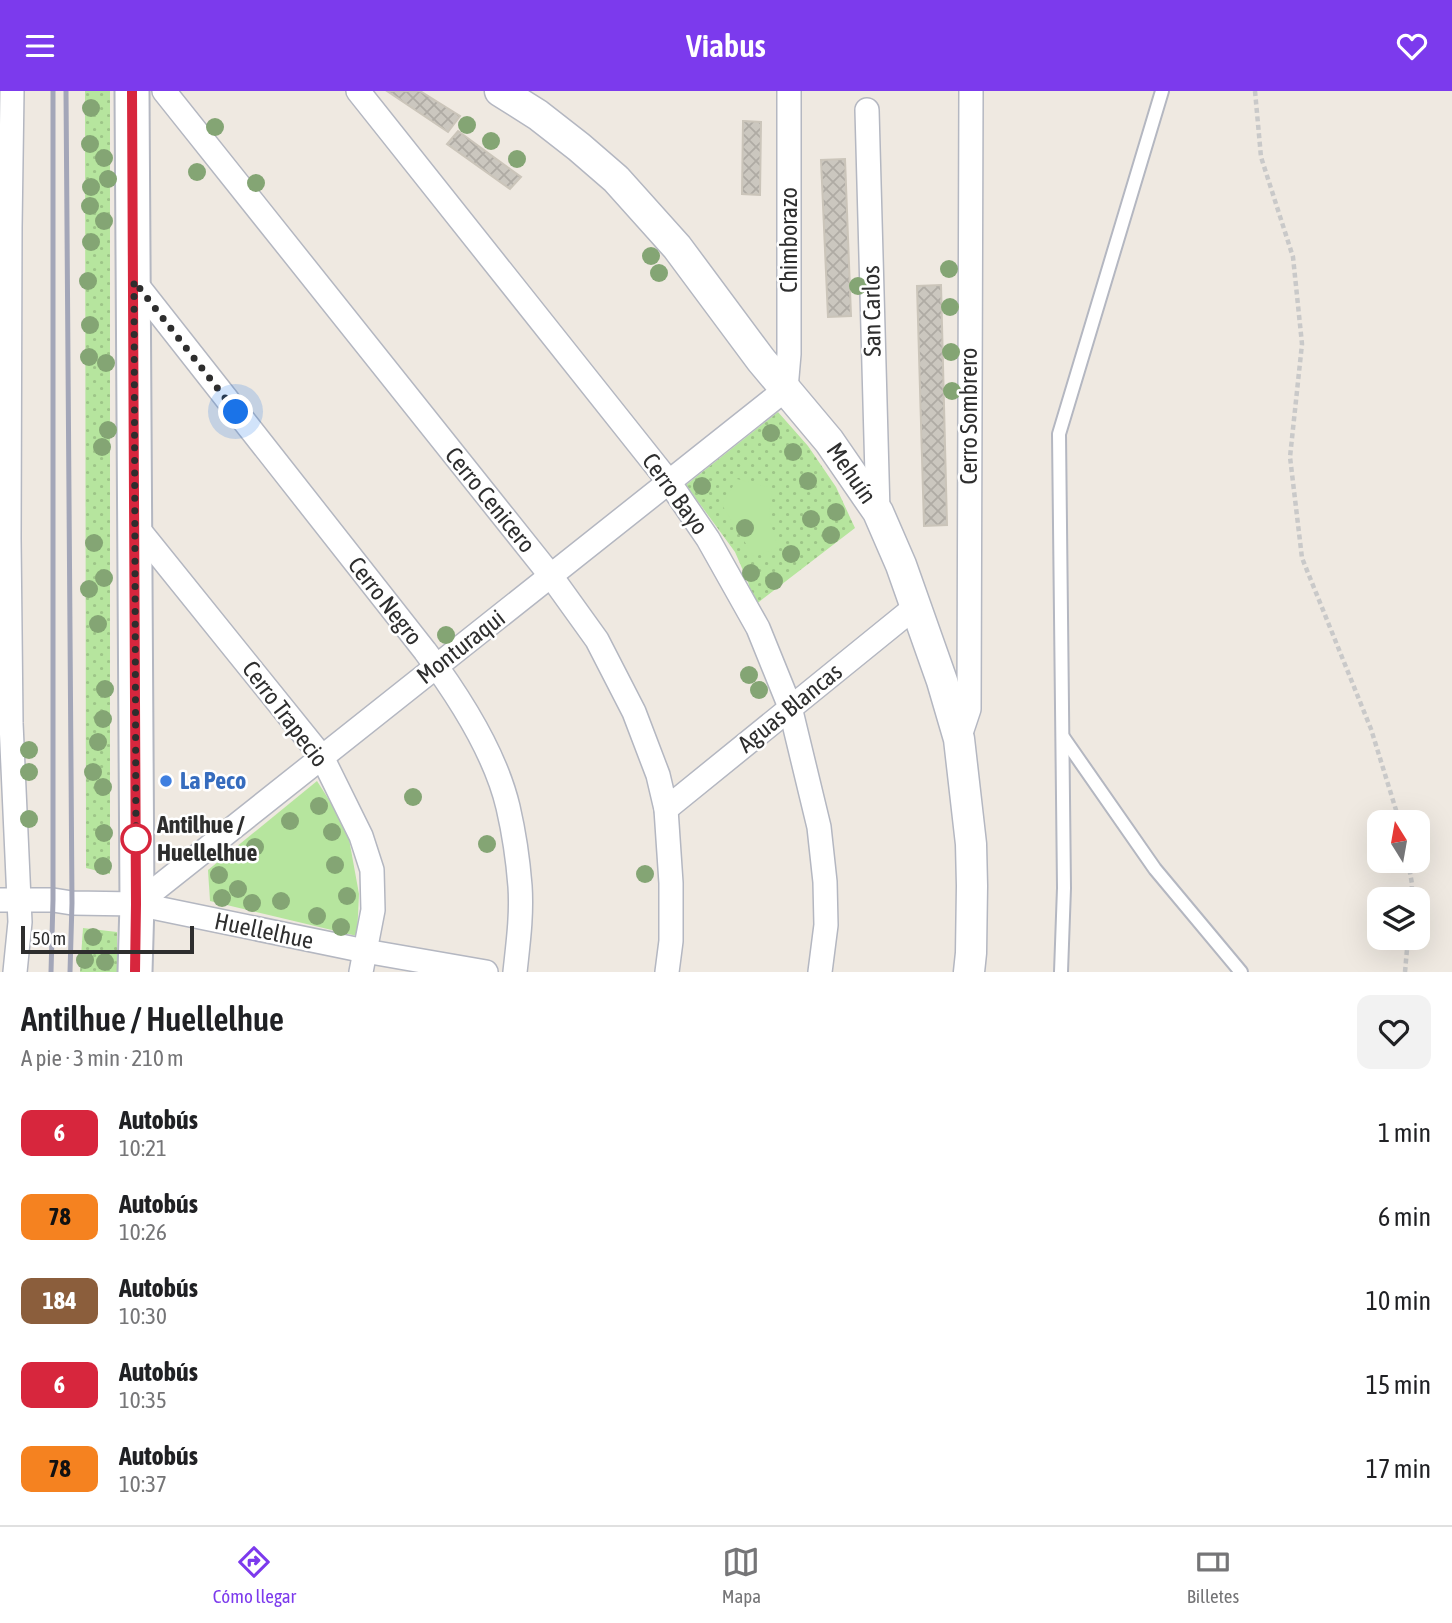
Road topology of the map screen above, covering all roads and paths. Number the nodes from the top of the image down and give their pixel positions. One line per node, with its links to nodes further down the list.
1 (12, 91): 16 (street)
2 (132, 91): 11 (main road)
3 (164, 91): 17 (street, Cerro Cenicero)
4 (358, 91): 13 (street, Cerro Bayo)
5 (500, 91): 12 (street, Mehuín)
6 (789, 91): 12 (street, Chimborazo)
7 (971, 91): 23 (street, Cerro Sombrero)
8 (1162, 91): 22 (lane)
9 (1255, 91): 26 (path)
10 (867, 110): 14 (street, San Carlos)
11 (134, 281): 15 (main road); 19 (street, Cerro Negro)
12 (786, 389): 13 (street, Monturaqui); 14 (street, Mehuín)
13 (669, 482): 17 (street, Monturaqui); 20 (street, Cerro Bayo)
14 (878, 512): 18 (street, Mehuín)
15 (135, 525): 24 (street, Cerro Trapecio); 28 (main road)
16 (4, 539): 21 (street)
17 (551, 576): 19 (street, Monturaqui); 25 (street, Cerro Cenicero)
18 (915, 607): 20 (street, Aguas Blancas); 23 (street, Mehuín)
19 (436, 667): 24 (street, Monturaqui); 34 (street, Cerro Negro)
20 (790, 707): 25 (street, Aguas Blancas); 36 (street, Cerro Bayo)
21 (5, 723): 27 (street)
22 (1063, 737): 38 (lane); 39 (lane)
23 (959, 740): 37 (street, Mehuín)
24 (322, 757): 28 (street, Monturaqui); 30 (street, Cerro Trapecio)
25 (666, 809): 35 (street, Cerro Cenicero)
26 (1396, 810)
27 (9, 900): 28 (street, Huellelhue); 31 (street)
28 (136, 904): 30 (street, Huellelhue); 32 (main road)
29 (1407, 950): 40 (path)
30 (363, 962): 33 (street, Huellelhue)
31 (15, 972)
32 (135, 972)
33 (486, 972)
34 (515, 972)
35 (667, 972)
36 (820, 972)
37 (969, 972)
38 (1060, 972)
39 (1241, 972)
40 (1405, 972)

